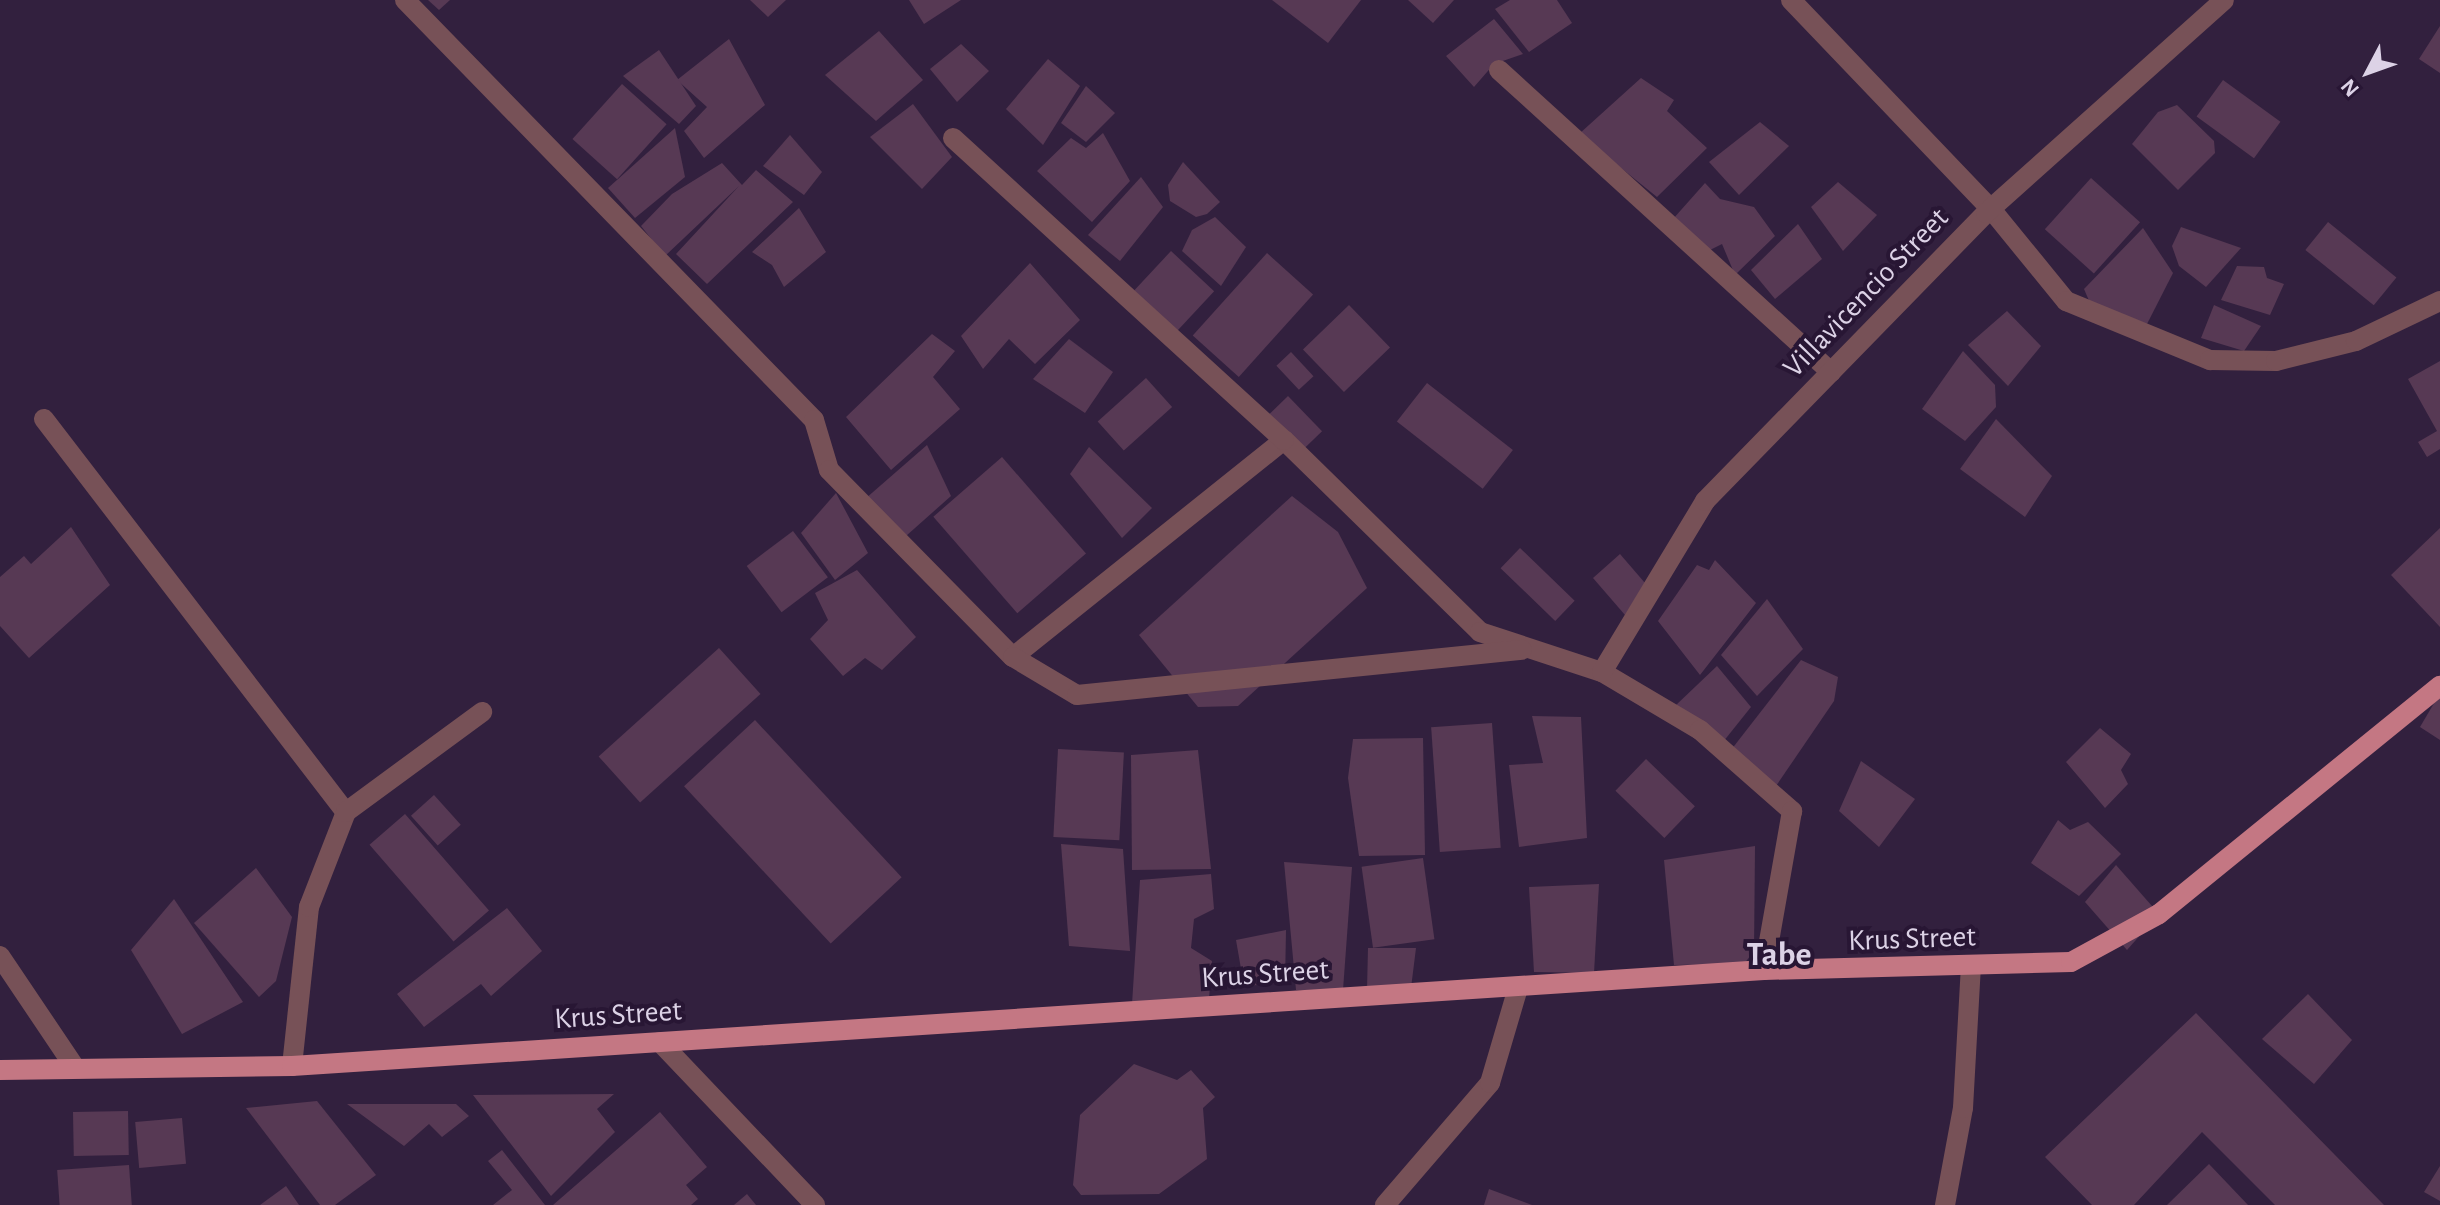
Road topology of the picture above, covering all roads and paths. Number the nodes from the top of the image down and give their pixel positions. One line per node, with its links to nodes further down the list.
1 (405, 0): 12 (street)
2 (1791, 0): 6 (street)
3 (2224, 0): 6 (street, Villavicencio Street)
4 (1499, 70): 8 (street)
5 (953, 138): 10 (street)
6 (1991, 209): 7 (street); 8 (street, Villavicencio Street)
7 (2440, 301)
8 (1831, 372): 13 (street, Villavicencio Street)
9 (44, 419): 16 (street)
10 (1284, 440): 11 (street); 12 (street)
11 (1530, 649): 12 (street); 13 (street)
12 (1013, 657)
13 (1602, 672): 19 (street)
14 (2440, 686): 18 (main road, Krus Street)
15 (482, 712): 16 (street)
16 (346, 812): 23 (street)
17 (0, 956): 22 (street)
18 (1971, 967): 19 (main road, Krus Street); 27 (street)
19 (1764, 970): 20 (main road, Krus Street)
20 (1518, 988): 21 (main road, Krus Street); 26 (street)
21 (660, 1042): 23 (main road, Krus Street); 25 (street)
22 (74, 1066): 23 (main road, Krus Street); 24 (main road, Krus Street)
23 (292, 1066)
24 (0, 1070)
25 (803, 1201)
26 (1385, 1205)
27 (1945, 1205)

